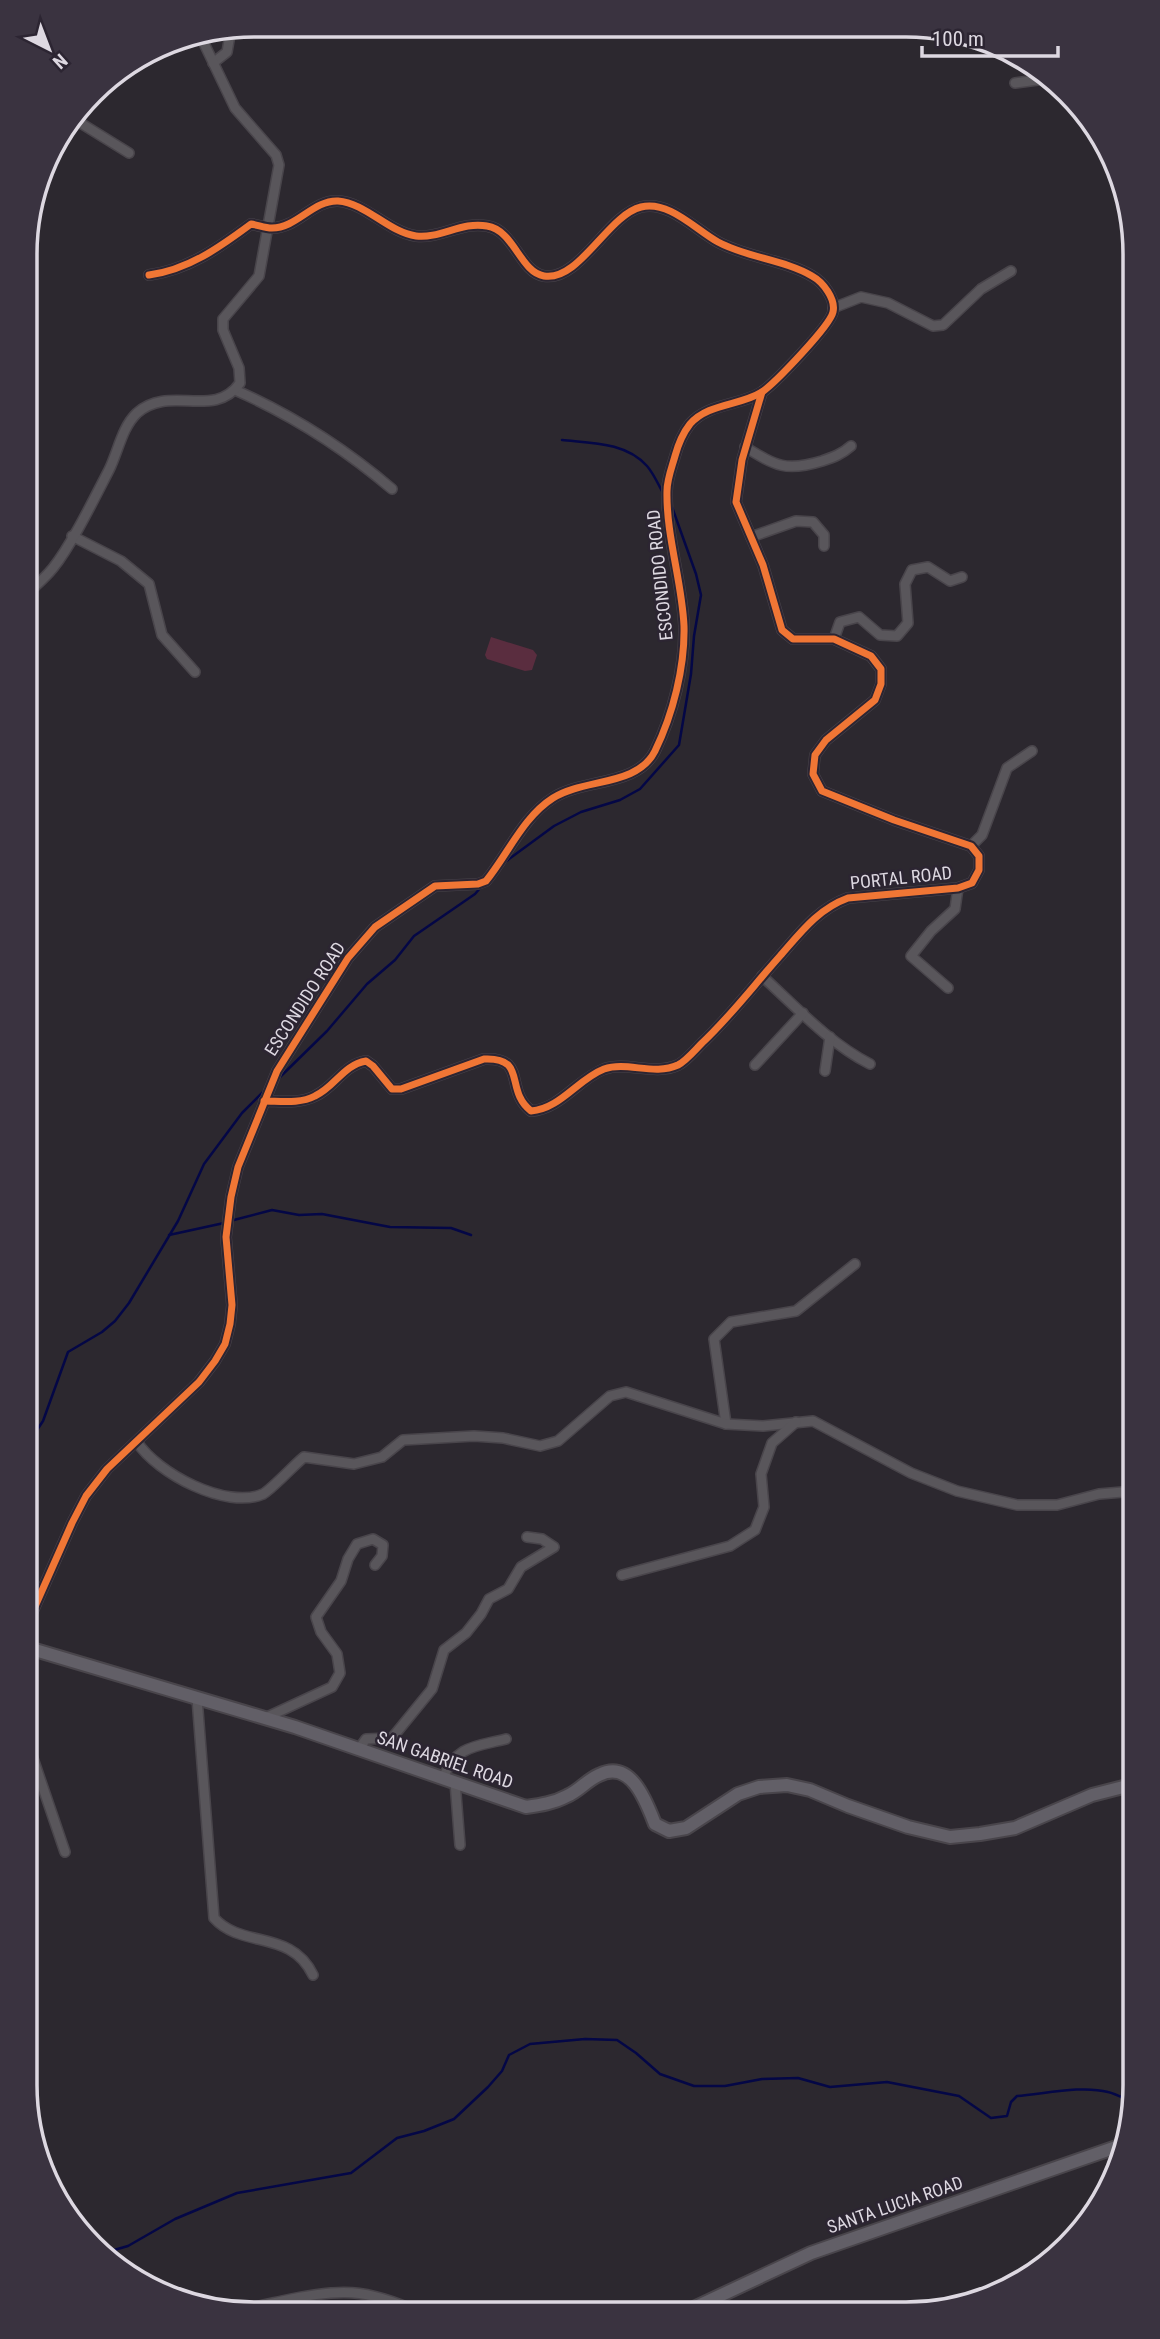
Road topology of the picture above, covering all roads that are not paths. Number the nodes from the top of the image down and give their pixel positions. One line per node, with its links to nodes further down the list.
1 (229, 39): 3 (street)
2 (204, 43): 3 (street)
3 (213, 63): 8 (street)
4 (1036, 80): 5 (street)
5 (1015, 83)
6 (81, 123): 7 (street)
7 (129, 153)
8 (270, 228): 10 (street); 11 (street); 12 (street)
9 (1011, 271): 11 (street)
10 (149, 275)
11 (833, 307): 13 (street, ESCONDIDO ROAD)
12 (235, 390): 16 (street); 17 (street)
13 (761, 392): 15 (street, PORTAL ROAD); 34 (street, ESCONDIDO ROAD)
14 (851, 446): 15 (street)
15 (745, 447): 18 (street, PORTAL ROAD)
16 (392, 489)
17 (72, 536): 21 (street); 23 (street)
18 (751, 537): 19 (street); 22 (street, PORTAL ROAD)
19 (824, 546)
20 (962, 577): 22 (street)
21 (37, 584)
22 (834, 639): 25 (street, PORTAL ROAD)
23 (195, 672)
24 (1031, 751): 25 (street)
25 (971, 846): 26 (street, PORTAL ROAD)
26 (958, 888): 27 (street, PORTAL ROAD); 28 (street)
27 (762, 976): 29 (street); 34 (street, PORTAL ROAD)
28 (948, 988)
29 (803, 1013): 30 (street); 32 (street)
30 (830, 1037): 31 (street); 33 (street)
31 (870, 1064)
32 (755, 1065)
33 (825, 1071)
34 (264, 1101): 38 (street, ESCONDIDO ROAD)
35 (855, 1264): 37 (street)
36 (796, 1422): 37 (street); 39 (street); 42 (street)
37 (726, 1424): 38 (street)
38 (137, 1442): 43 (street, ESCONDIDO ROAD)
39 (1123, 1492)
40 (527, 1537): 48 (street)
41 (375, 1565): 46 (street)
42 (622, 1575)
43 (37, 1602)
44 (37, 1651): 45 (street, SAN GABRIEL ROAD)
45 (197, 1698): 46 (street, SAN GABRIEL ROAD); 54 (street)
46 (265, 1718): 48 (street, SAN GABRIEL ROAD)
47 (506, 1739): 50 (street)
48 (359, 1749): 50 (street, SAN GABRIEL ROAD)
49 (37, 1770): 53 (street)
50 (449, 1780): 51 (street, SAN GABRIEL ROAD); 52 (street)
51 (1123, 1787)
52 (460, 1845)
53 (65, 1852)
54 (313, 1975)
55 (1114, 2148): 58 (street, SANTA LUCIA ROAD)
56 (278, 2302): 57 (street)
57 (394, 2302)
58 (707, 2302)

